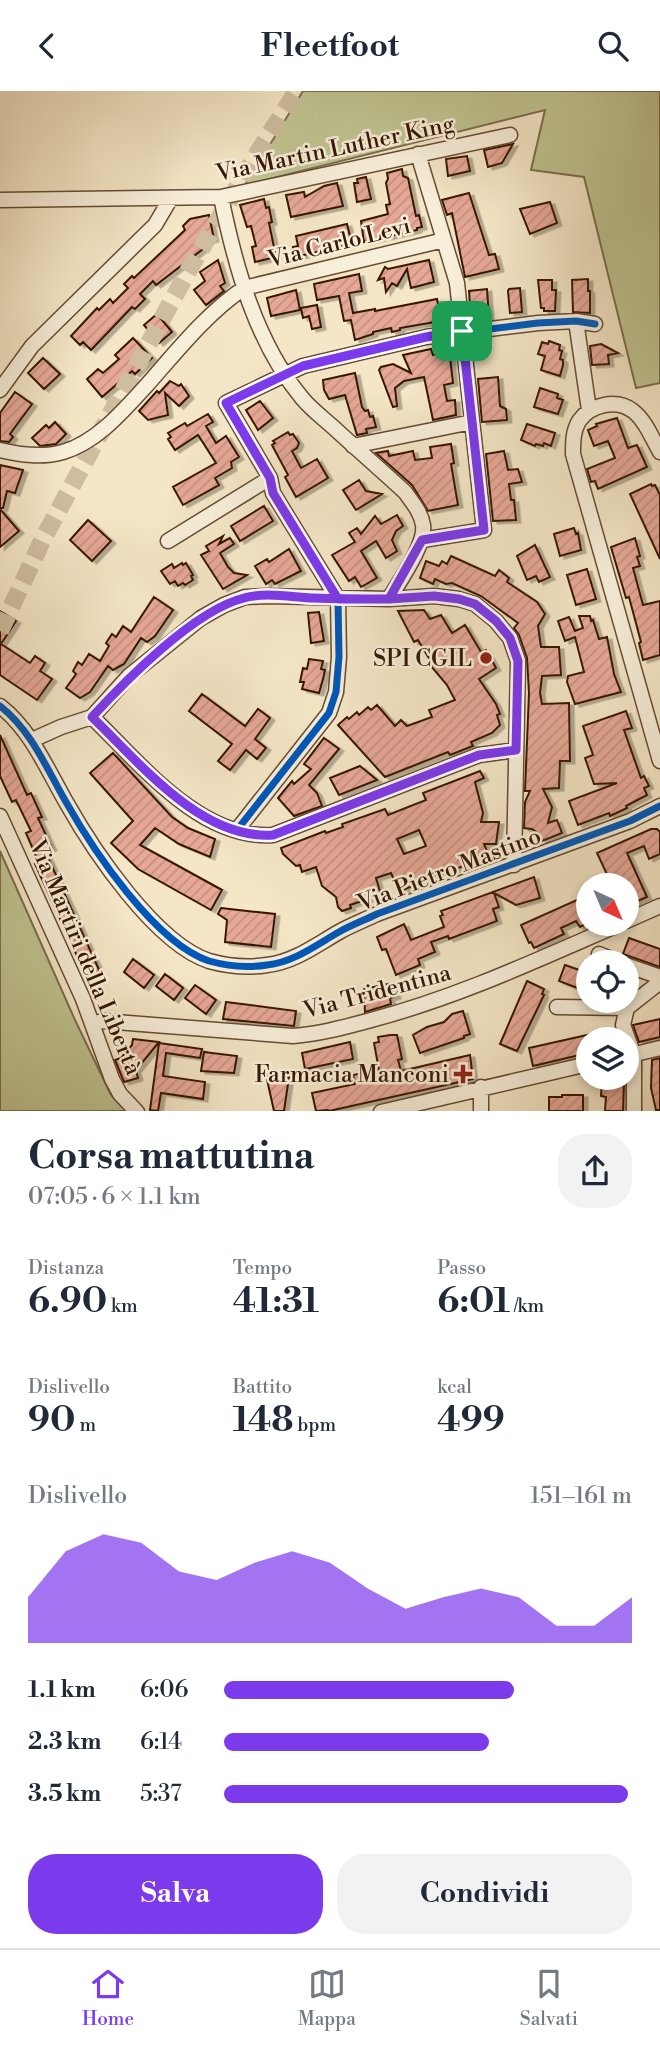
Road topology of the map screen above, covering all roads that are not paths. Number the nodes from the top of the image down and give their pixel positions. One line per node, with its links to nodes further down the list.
1 (510, 135): 2 (street, Via Martin Luther King)
2 (418, 154): 3 (street, Via Martin Luther King); 6 (street)
3 (221, 197): 4 (street, Via Martin Luther King); 7 (street)
4 (171, 198): 5 (street, Via Martin Luther King); 12 (street)
5 (0, 200)
6 (444, 240): 7 (street, Via Carlo Levi); 10 (street)
7 (244, 288): 11 (street); 16 (street)
8 (576, 321): 9 (street); 10 (street); 13 (street)
9 (595, 324)
10 (462, 331): 11 (street); 14 (street)
11 (284, 374): 15 (street); 18 (street)
12 (0, 390)
13 (589, 410): 17 (street); 27 (street)
14 (472, 422): 15 (street); 19 (street)
15 (353, 446): 19 (street)
16 (0, 450)
17 (660, 452)
18 (270, 478): 20 (street); 21 (street)
19 (422, 540): 22 (street)
20 (168, 541)
21 (338, 599): 22 (street); 24 (street); 30 (street)
22 (389, 599): 26 (street)
23 (0, 706): 25 (street, Via Pietro Mastino)
24 (92, 717): 25 (street); 30 (street)
25 (32, 740): 31 (street, Via Pietro Mastino)
26 (516, 750): 30 (street); 31 (street)
27 (660, 761)
28 (660, 806): 31 (street, Via Pietro Mastino)
29 (0, 816): 40 (street, Via Martiri della Libertà)
30 (237, 830)
31 (514, 865)
32 (660, 906): 33 (street)
33 (639, 915)
34 (592, 936): 40 (street, Via Tridentina)
35 (639, 970): 36 (street)
36 (660, 979): 37 (street)
37 (639, 997)
38 (557, 1007): 39 (street)
39 (576, 1007)
40 (92, 1024): 46 (street, Via Martiri della Libertà)
41 (660, 1048): 42 (street)
42 (639, 1053)
43 (576, 1067): 44 (street)
44 (481, 1087): 47 (street); 48 (street)
45 (632, 1090): 49 (street)
46 (137, 1111)
47 (381, 1111)
48 (481, 1111)
49 (634, 1111)

